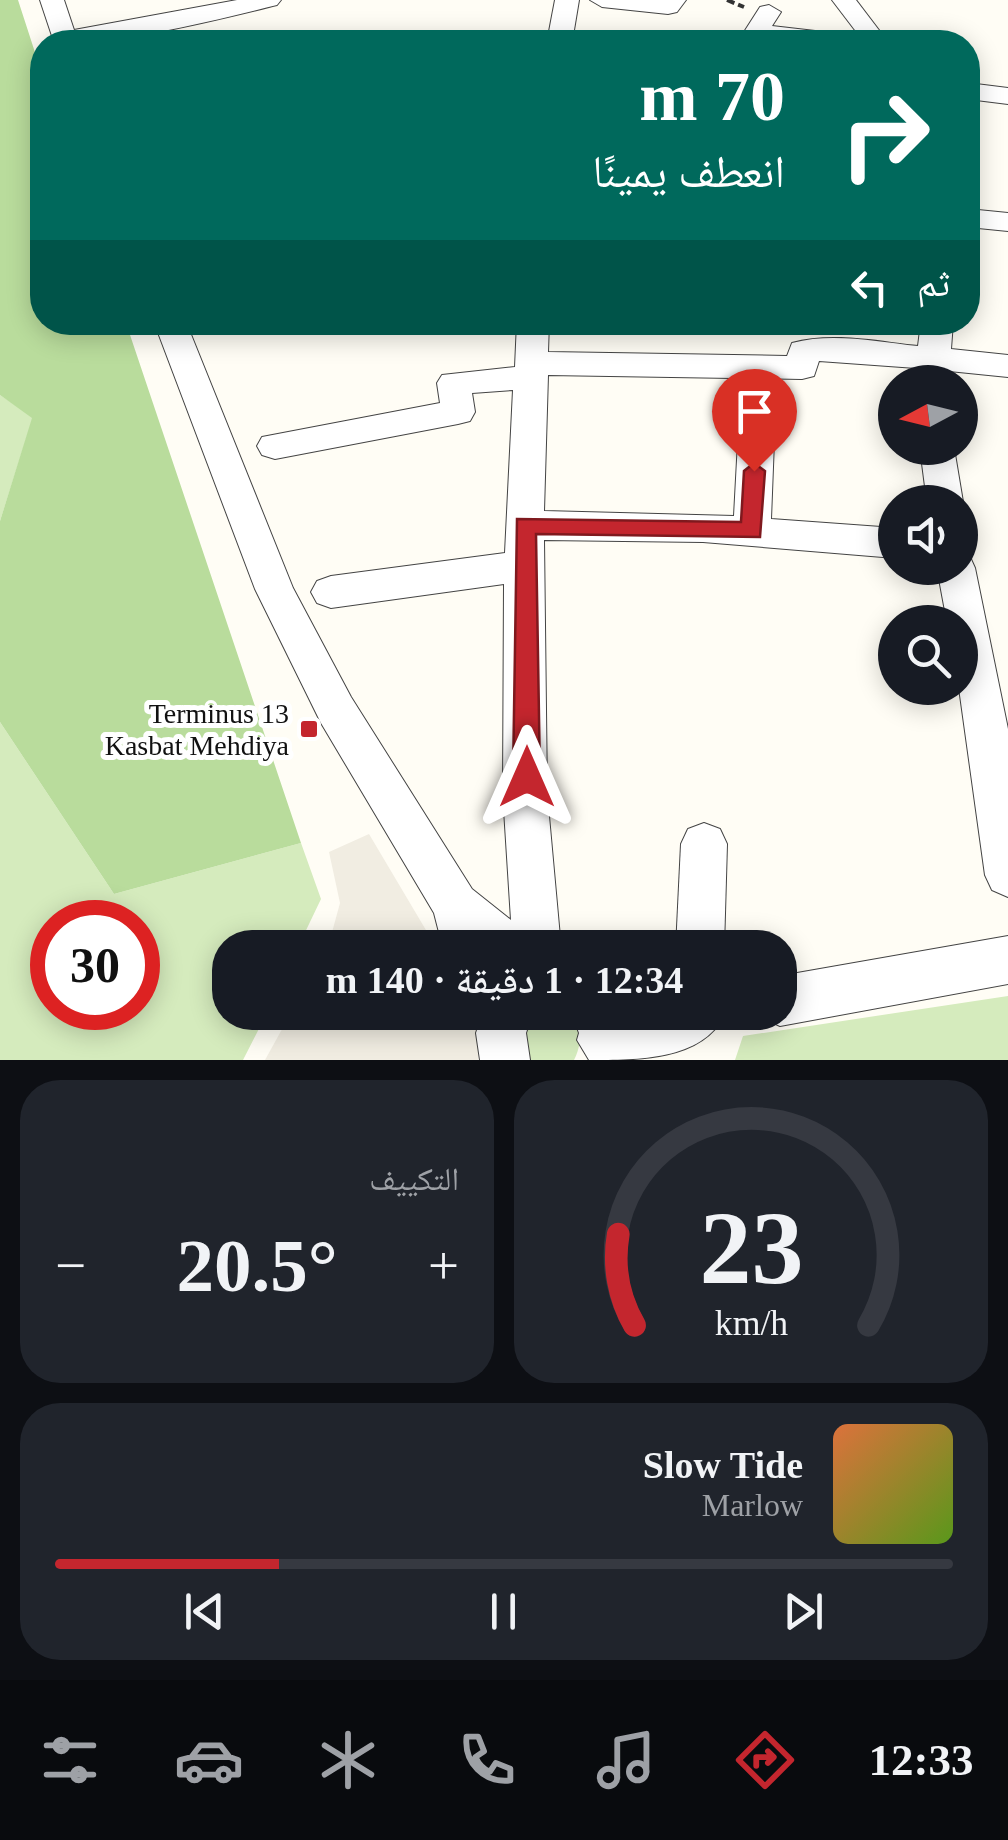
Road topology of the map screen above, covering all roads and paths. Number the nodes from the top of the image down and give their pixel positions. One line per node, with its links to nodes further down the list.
1 (52, 0): 9 (street)
2 (269, 0): 7 (street)
3 (565, 0): 11 (street)
4 (602, 0): 5 (street)
5 (674, 0)
6 (844, 0): 13 (street)
7 (180, 10): 10 (street)
8 (769, 12): 12 (street)
9 (62, 30)
10 (106, 30)
11 (561, 30)
12 (757, 30)
13 (867, 30)
14 (980, 92): 15 (street)
15 (1008, 96)
16 (980, 219): 17 (street)
17 (1008, 222)
18 (175, 335): 36 (street)
19 (532, 335): 25 (street)
20 (936, 335): 22 (street)
21 (910, 365): 25 (street)
22 (933, 365)
23 (1008, 366): 24 (street)
24 (978, 368)
25 (531, 370): 27 (street); 28 (street)
26 (756, 441): 29 (street)
27 (276, 446)
28 (525, 525): 29 (street); 31 (street)
29 (752, 531): 30 (street)
30 (878, 542)
31 (525, 566): 33 (street); 38 (street)
32 (960, 585): 35 (street)
33 (331, 592)
34 (704, 844): 39 (street)
35 (1006, 854)
36 (461, 926): 37 (street)
37 (488, 930)
38 (536, 930)
39 (701, 930)
40 (1008, 960): 41 (street)
41 (797, 998)
42 (678, 1030): 43 (street)
43 (603, 1036)

